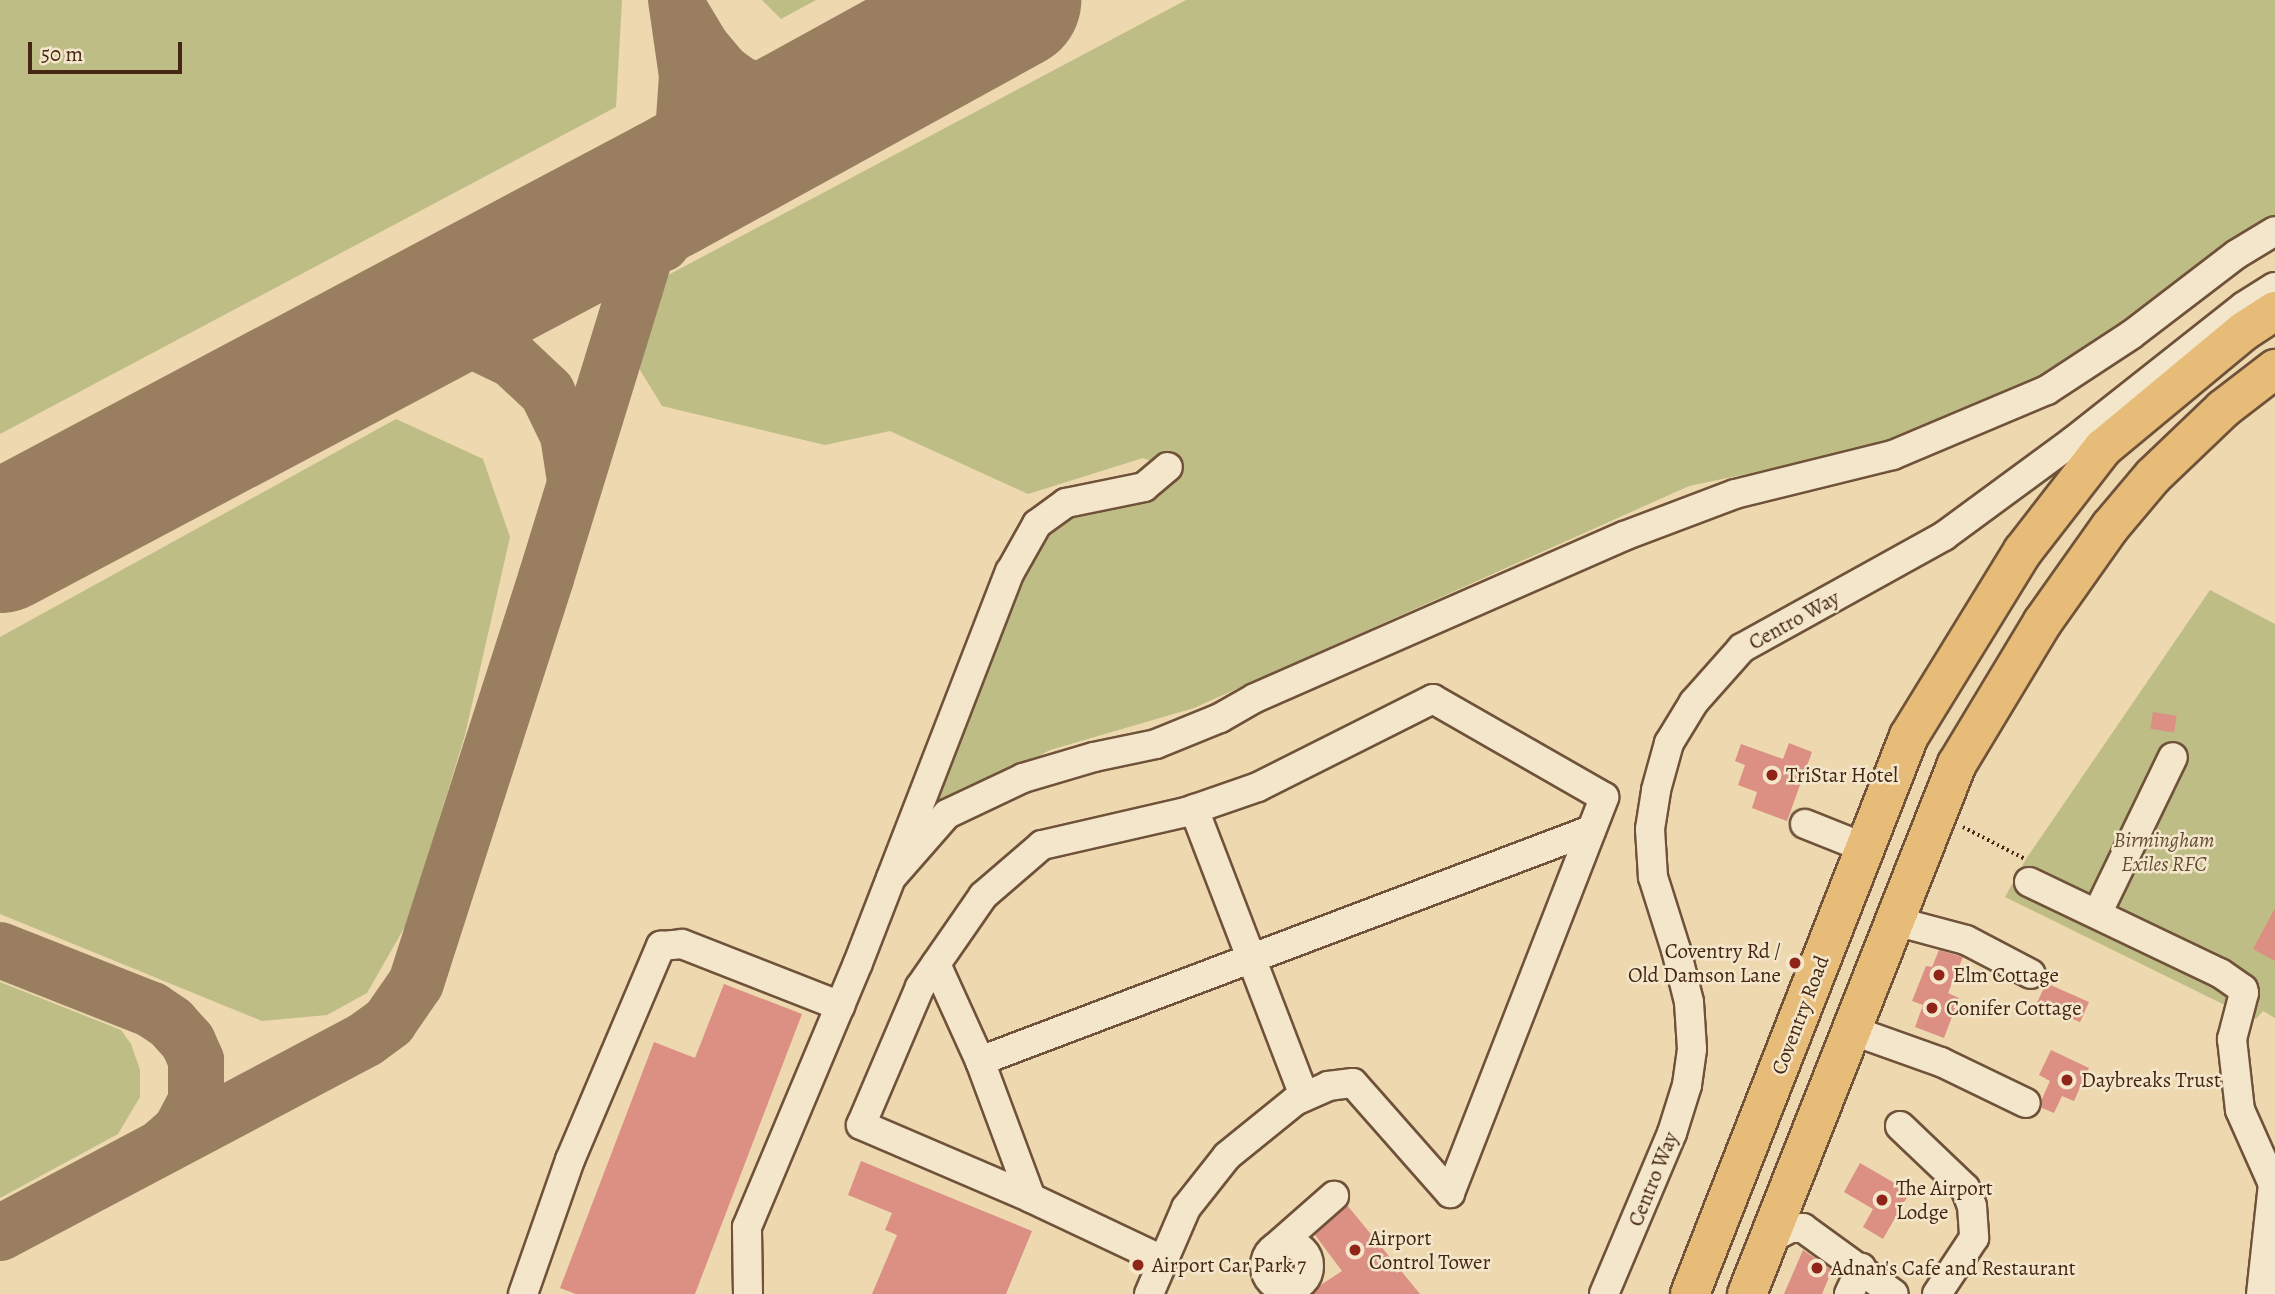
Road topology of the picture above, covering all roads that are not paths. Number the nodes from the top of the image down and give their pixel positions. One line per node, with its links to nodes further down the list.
1 (2275, 231): 12 (street)
2 (2275, 287): 33 (street, Centro Way)
3 (2275, 311): 10 (highway, Coventry Road)
4 (2275, 369): 14 (highway)
5 (1168, 467): 12 (street)
6 (2173, 757): 13 (street)
7 (1194, 809): 9 (street); 15 (street); 16 (street)
8 (1805, 824): 10 (street)
9 (1591, 830): 15 (street); 21 (street)
10 (1865, 848): 34 (highway, Coventry Road)
11 (2028, 870): 13 (street)
12 (891, 878): 18 (street)
13 (2097, 914): 39 (street)
14 (1895, 921): 17 (street); 19 (highway)
15 (1250, 959): 20 (street); 21 (street)
16 (936, 964): 20 (street); 25 (street)
17 (2032, 974)
18 (840, 1006): 29 (street); 30 (street)
19 (1851, 1030): 22 (street); 26 (highway)
20 (980, 1061): 25 (street)
21 (1304, 1096): 27 (street)
22 (2026, 1103)
23 (1900, 1126): 38 (street)
24 (1335, 1196): 32 (street)
25 (1031, 1198): 27 (street)
26 (1767, 1240): 28 (street); 35 (highway)
27 (1162, 1260): 31 (street)
28 (1861, 1268): 36 (street); 37 (street)
29 (523, 1294)
30 (748, 1294)
31 (1149, 1294)
32 (1251, 1294)
33 (1604, 1294)
34 (1690, 1294)
35 (1747, 1294)
36 (1849, 1294)
37 (1894, 1294)
38 (1937, 1294)
39 (2261, 1294)

